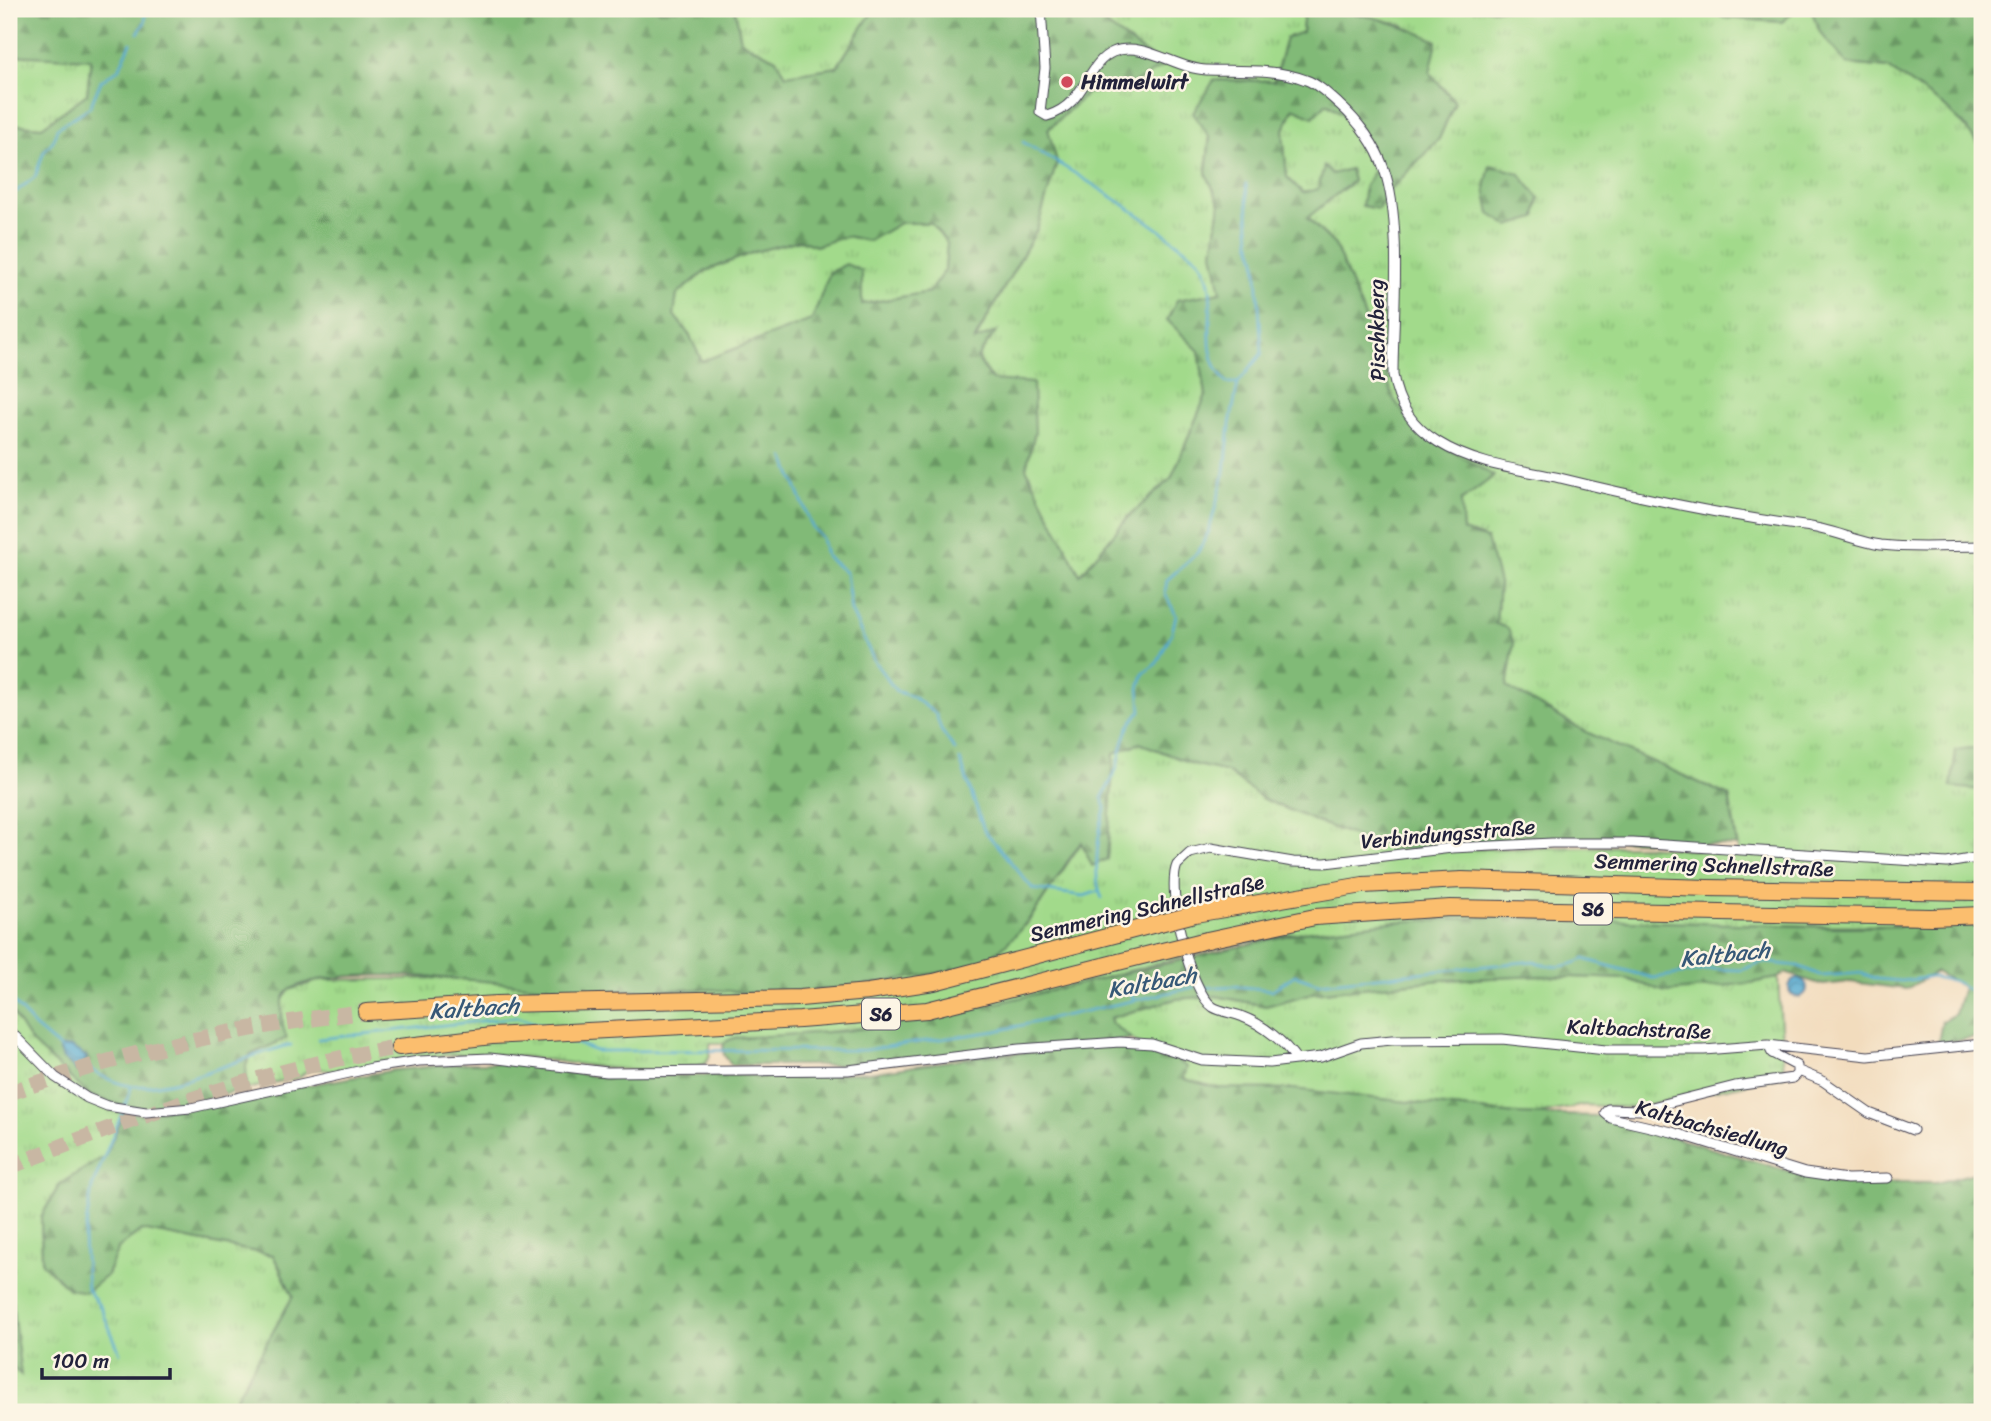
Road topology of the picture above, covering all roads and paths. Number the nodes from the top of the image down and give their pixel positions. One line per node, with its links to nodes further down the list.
1 (1041, 9): 2 (street, Pischkberg)
2 (1982, 546)
3 (1982, 857): 11 (street, Verbindungsstraße)
4 (1982, 892): 6 (highway, Semmering Schnellstraße / S6, bridge)
5 (1982, 915): 10 (highway, S6, bridge)
6 (366, 1012)
7 (9, 1030): 11 (street, Kaltbachstraße)
8 (1982, 1044): 9 (street, Kaltbachstraße)
9 (1768, 1045): 11 (street, Kaltbachstraße); 12 (street)
10 (399, 1047)
11 (1297, 1060)
12 (1799, 1070): 13 (street); 14 (street, Kaltbachsiedlung)
13 (1913, 1130)
14 (1888, 1178)

